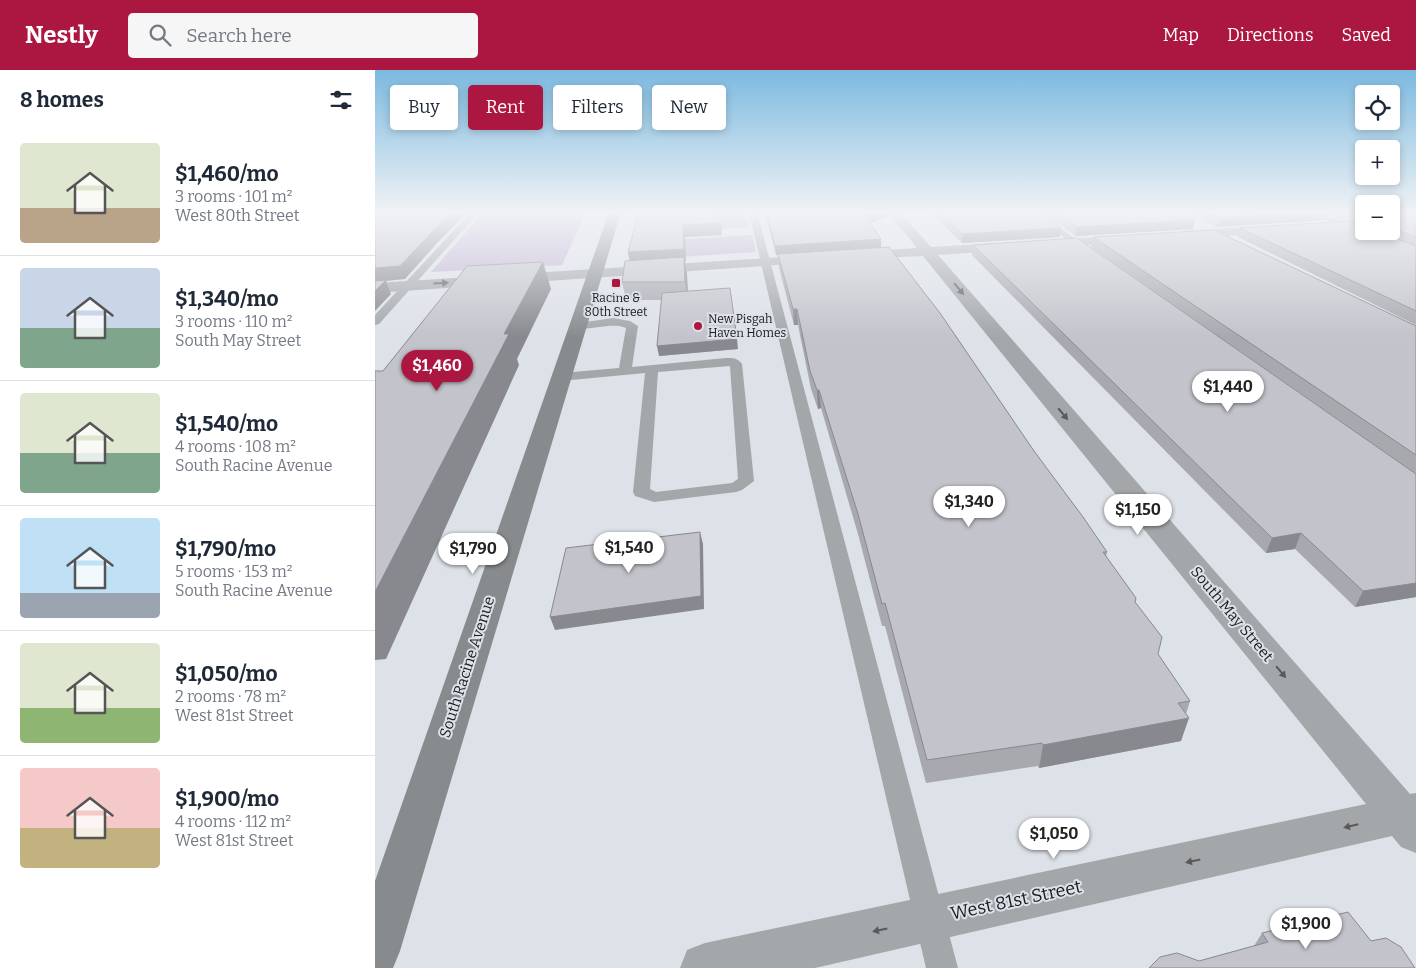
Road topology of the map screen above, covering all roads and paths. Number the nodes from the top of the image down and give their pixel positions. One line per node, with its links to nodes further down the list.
1 (437, 254): 10 (lane)
2 (601, 254): 9 (street, South Racine Avenue)
3 (764, 254): 8 (lane)
4 (893, 254): 8 (street)
5 (929, 254): 17 (street, South May Street, one-way to 17)
6 (1093, 254): 7 (lane)
7 (1103, 261)
8 (766, 262): 9 (street); 18 (lane)
9 (595, 273): 10 (street, one-way to 9); 13 (street, South Racine Avenue)
10 (409, 285): 11 (street); 12 (lane)
11 (375, 288)
12 (375, 322)
13 (578, 326): 15 (lane); 16 (street, South Racine Avenue)
14 (653, 369): 14 (lane); 15 (lane)
15 (625, 371): 16 (lane)
16 (561, 377): 19 (street, South Racine Avenue)
17 (1411, 820): 18 (street, West 81st Street, one-way to 18)
18 (930, 919): 20 (street, West 81st Street, one-way to 20); 21 (lane)
19 (375, 951)
20 (705, 968)
21 (942, 968)

